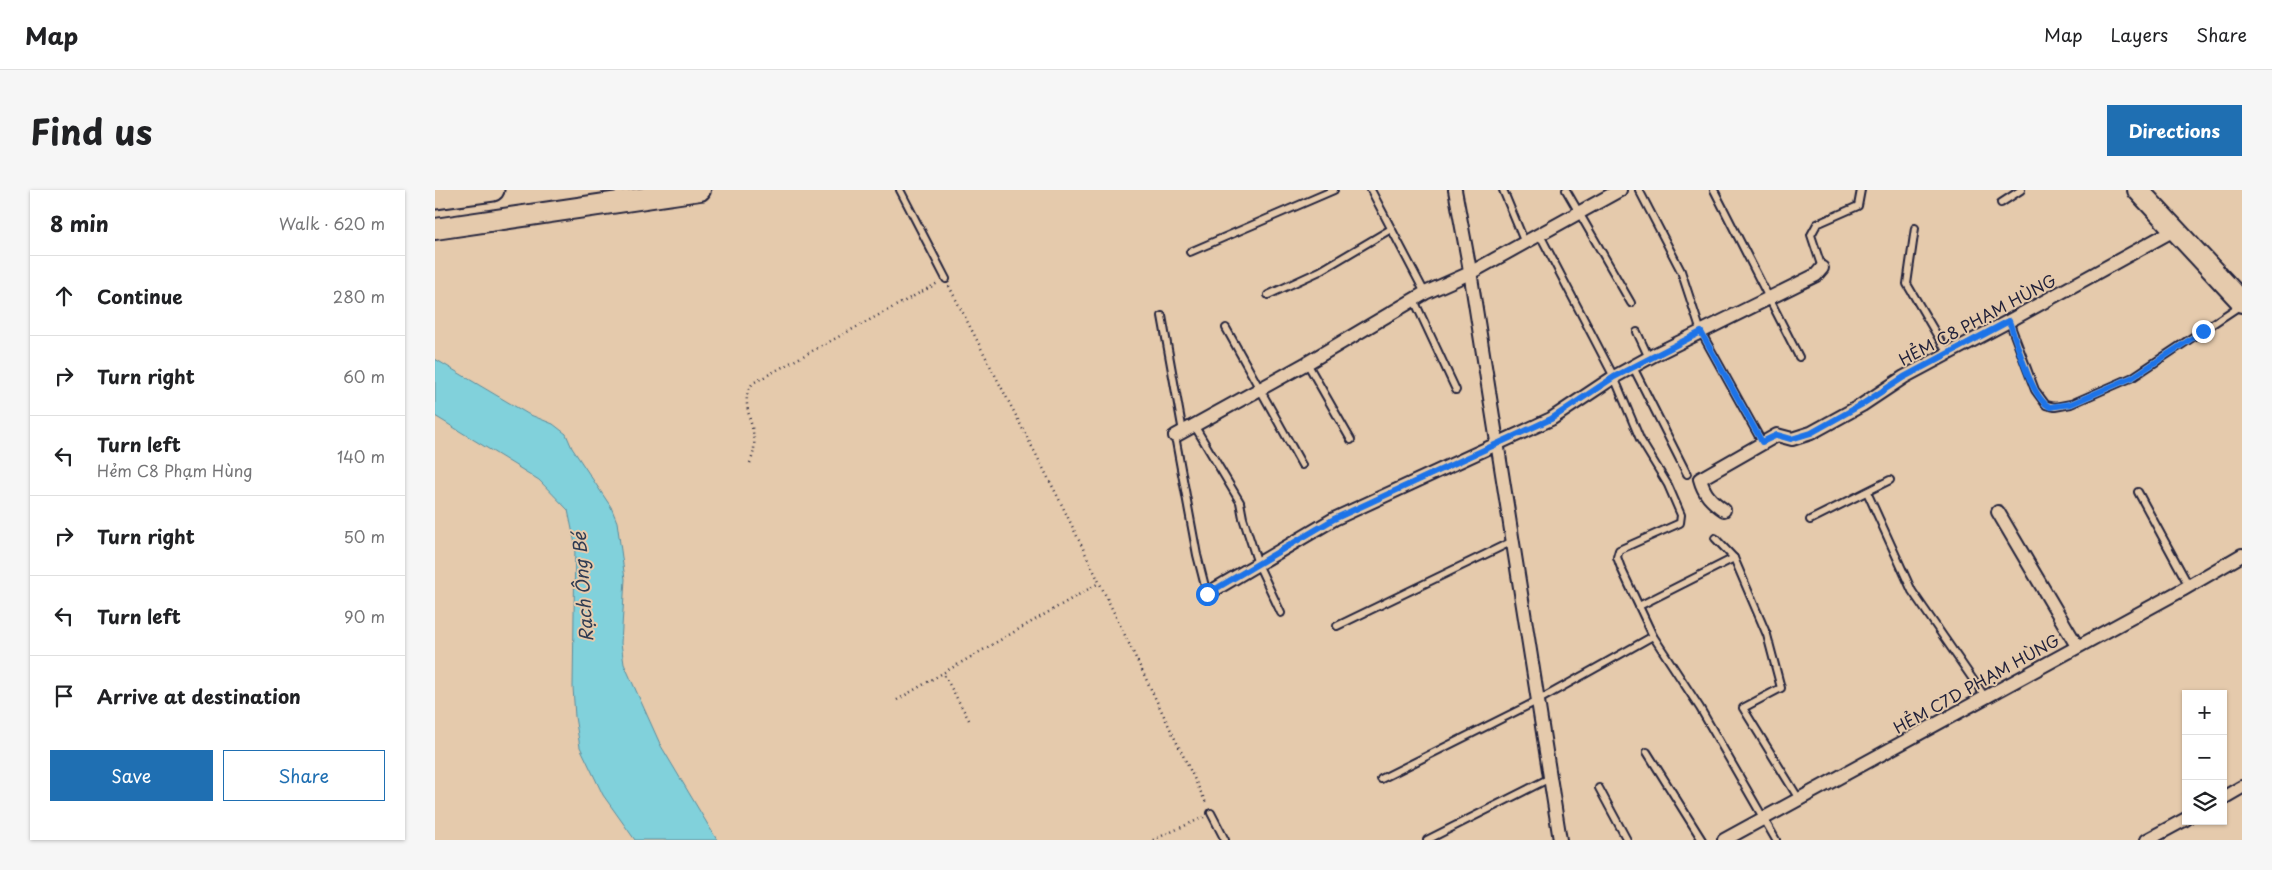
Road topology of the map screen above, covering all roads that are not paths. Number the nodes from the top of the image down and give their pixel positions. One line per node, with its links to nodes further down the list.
1 (493, 190): 15 (highway)
2 (701, 190): 19 (main road)
3 (900, 190): 27 (lane)
4 (1334, 190): 24 (lane)
5 (1371, 190): 20 (lane)
6 (1455, 190): 26 (street)
7 (1503, 190): 23 (lane)
8 (1565, 190): 17 (lane)
9 (1620, 190): 17 (street)
10 (1639, 190): 37 (lane)
11 (1714, 190): 30 (lane)
12 (1861, 190): 25 (lane)
13 (2021, 190): 16 (lane)
14 (2138, 190): 21 (main road)
15 (435, 198)
16 (2001, 203)
17 (1578, 212): 22 (street); 31 (lane)
18 (1915, 228): 38 (lane)
19 (435, 229)
20 (1391, 229): 28 (lane); 29 (lane)
21 (2174, 230): 32 (main road); 34 (street, HẺM C8 PHẠM HÙNG)
22 (1540, 235): 23 (street); 43 (lane)
23 (1525, 243): 26 (street)
24 (1190, 252)
25 (1822, 268): 30 (street)
26 (1470, 273): 29 (street); 49 (street)
27 (946, 279)
28 (1268, 295)
29 (1420, 296): 41 (street); 45 (lane)
30 (1768, 299): 37 (street); 39 (lane)
31 (1631, 303)
32 (2242, 303): 34 (lane)
33 (1162, 316): 46 (lane)
34 (2009, 321): 38 (street, HẺM C8 PHẠM HÙNG)
35 (1226, 328): 44 (lane)
36 (1637, 332): 40 (lane)
37 (1701, 332): 40 (street); 48 (lane)
38 (1947, 354): 48 (street, HẺM C8 PHẠM HÙNG)
39 (1799, 357)
40 (1649, 358): 42 (street)
41 (1307, 363): 44 (street); 47 (lane)
42 (1633, 367): 43 (street); 51 (lane)
43 (1614, 377): 49 (street); 65 (lane)
44 (1259, 388): 46 (street); 50 (lane)
45 (1456, 390)
46 (1184, 431): 62 (lane); 64 (lane)
47 (1351, 440)
48 (1762, 442): 55 (street, HẺM C8 PHẠM HÙNG)
49 (1497, 444): 59 (street); 62 (street)
50 (1302, 465)
51 (1687, 474)
52 (1890, 480): 53 (lane)
53 (1867, 492): 57 (lane); 70 (lane)
54 (2138, 492): 63 (lane)
55 (1724, 510)
56 (1997, 512): 69 (street)
57 (1810, 520)
58 (1715, 538): 61 (lane)
59 (1513, 541): 67 (lane); 71 (street)
60 (2242, 555): 63 (street, HẺM C7D PHẠM HÙNG)
61 (1734, 558): 65 (lane); 78 (lane)
62 (1258, 564): 64 (street); 66 (lane)
63 (2189, 586): 69 (street, HẺM C7D PHẠM HÙNG)
64 (1207, 594)
65 (1639, 606): 68 (lane)
66 (1281, 613)
67 (1337, 626)
68 (1653, 636): 71 (lane); 80 (lane)
69 (2077, 646): 70 (street, HẺM C7D PHẠM HÙNG)
70 (1985, 696): 78 (street, HẺM C7D PHẠM HÙNG)
71 (1539, 700): 73 (street); 74 (lane)
72 (1647, 752): 86 (lane)
73 (1550, 778): 83 (lane); 84 (street)
74 (1381, 779)
75 (2242, 787): 77 (street)
76 (1599, 788): 85 (lane)
77 (2227, 796)
78 (1799, 799): 80 (street, HẺM C7D PHẠM HÙNG)
79 (1211, 813): 82 (lane)
80 (1764, 818): 87 (street, HẺM C7D PHẠM HÙNG); 88 (lane)
81 (2182, 821): 89 (street)
82 (1225, 840)
83 (1427, 840)
84 (1560, 840)
85 (1627, 840)
86 (1702, 840)
87 (1724, 840)
88 (1775, 840)
89 (2147, 840)

